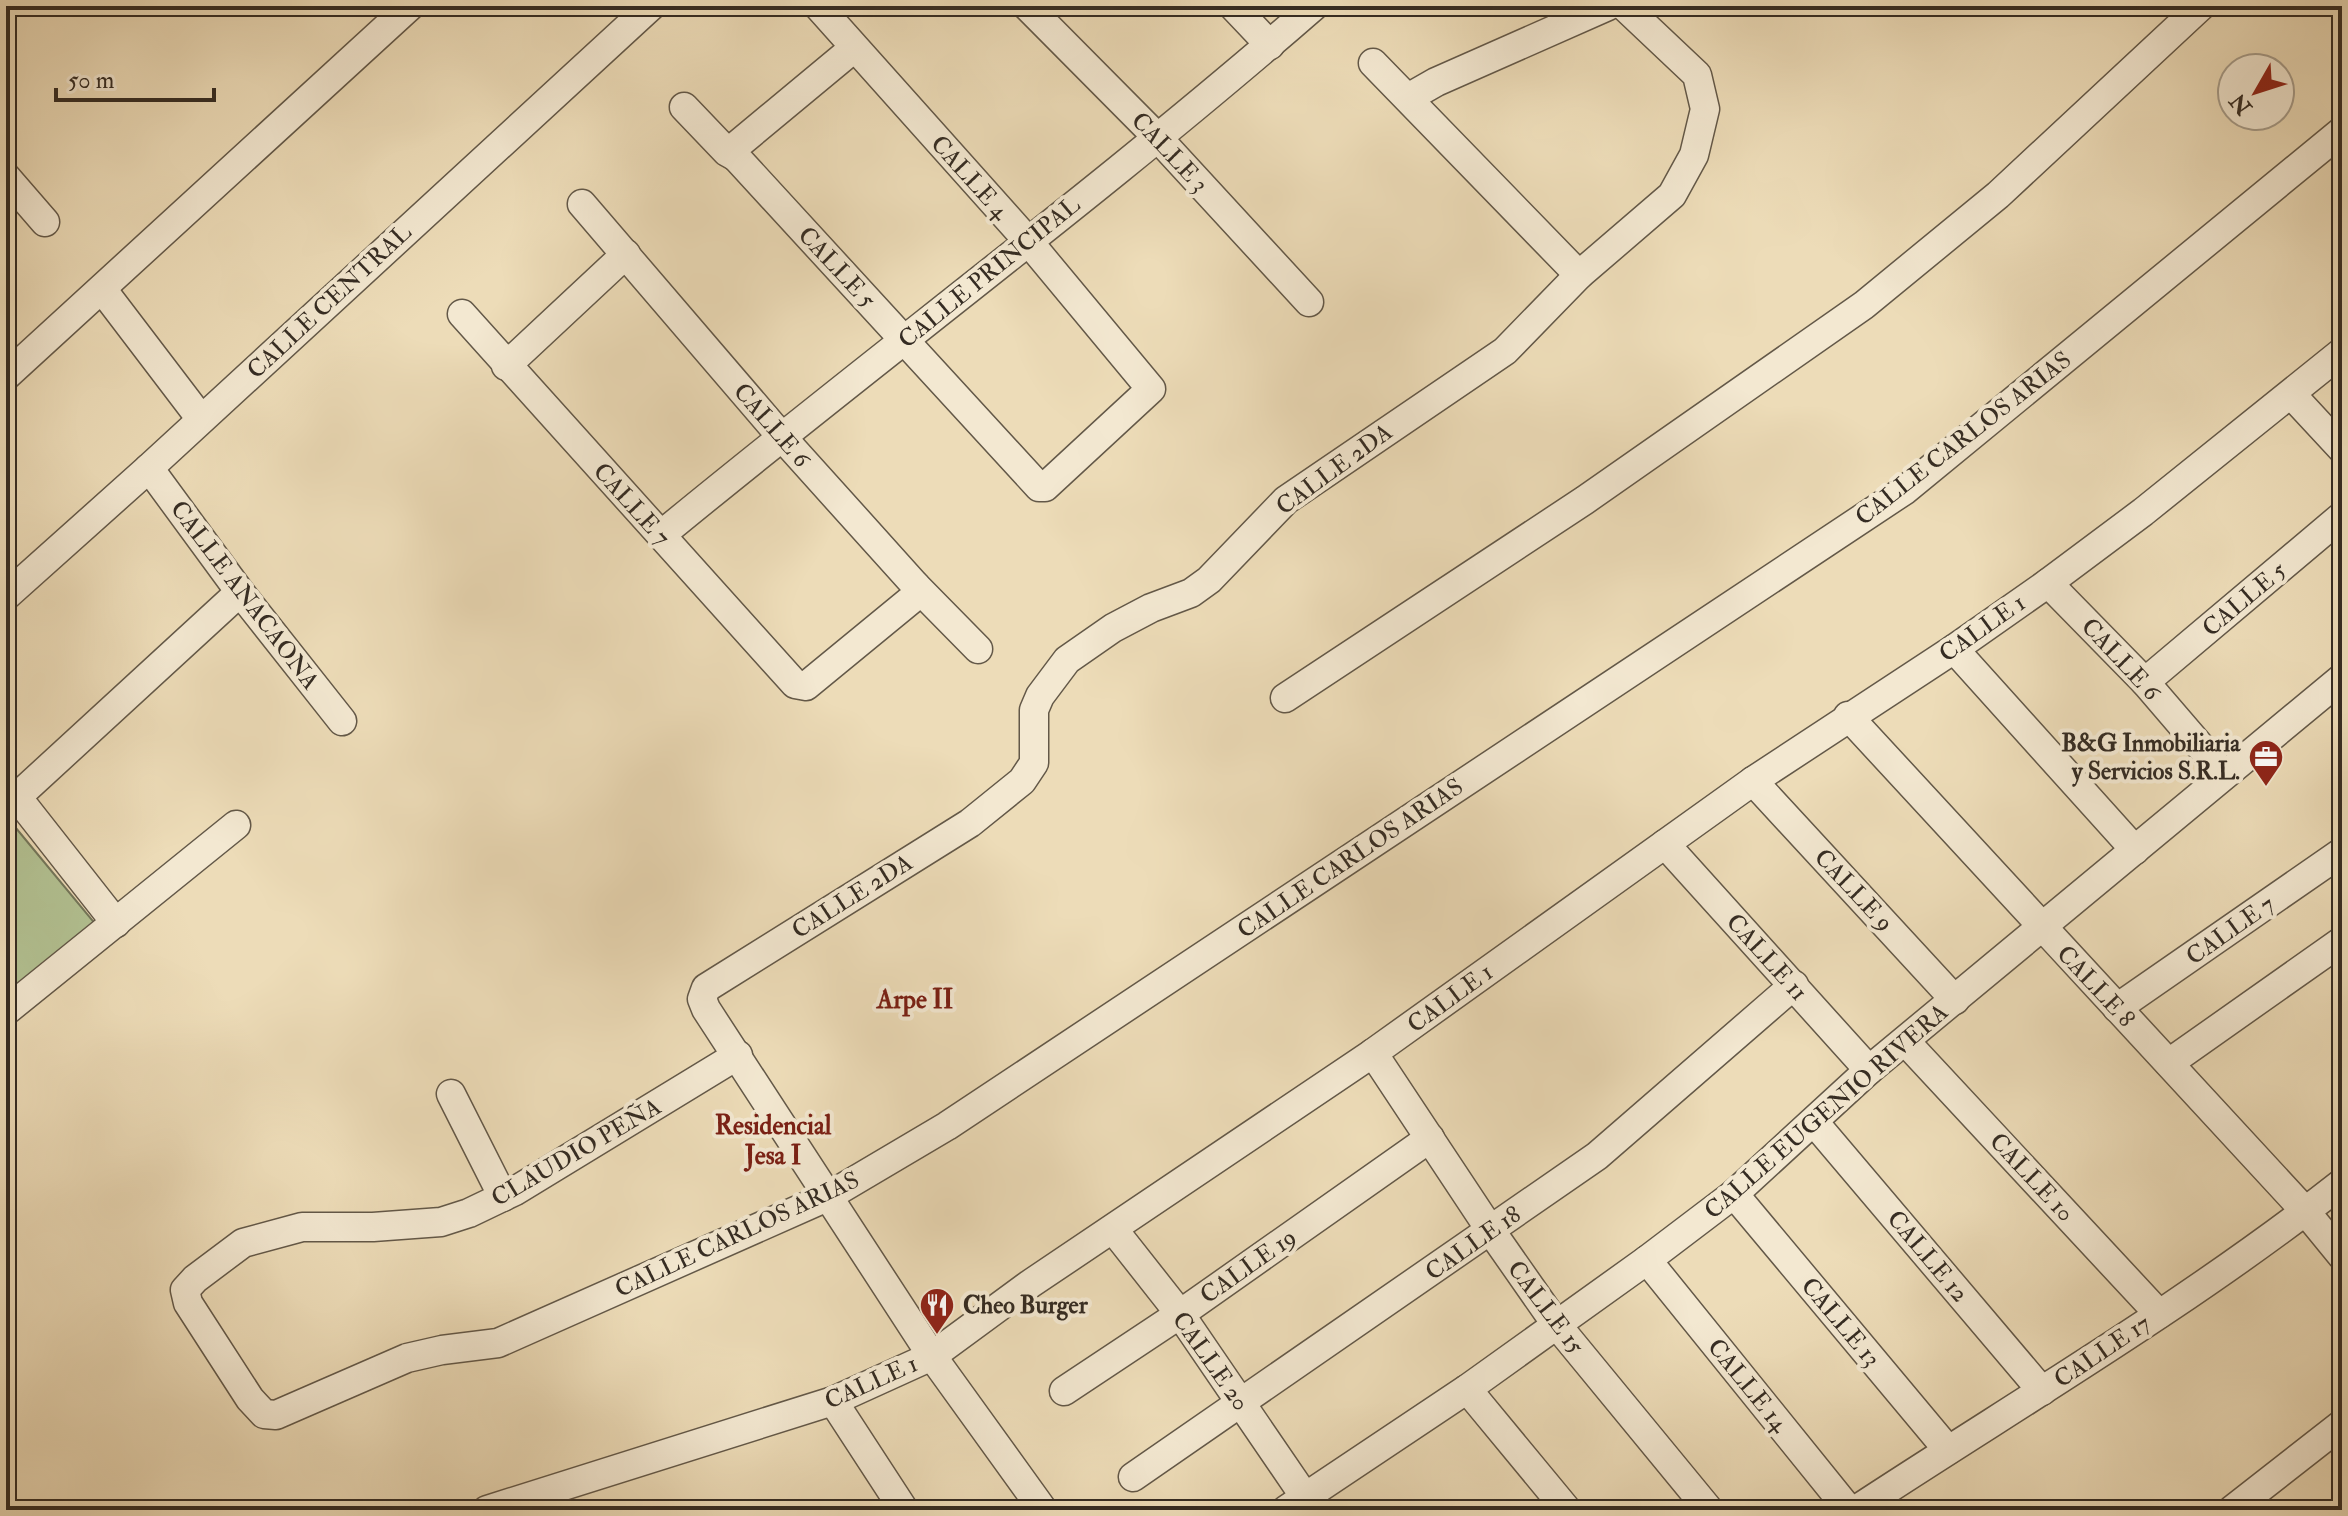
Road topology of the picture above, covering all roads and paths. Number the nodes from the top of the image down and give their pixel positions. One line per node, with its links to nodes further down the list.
1 (410, 6): 24 (street)
2 (651, 6): 32 (street, CALLE CENTRAL)
3 (818, 6): 11 (street, CALLE 4)
4 (1027, 6): 16 (street, CALLE 3)
5 (1233, 6): 10 (street)
6 (1314, 6): 10 (street, CALLE PRINCIPAL)
7 (1608, 6): 13 (street)
8 (1624, 6): 23 (street, CALLE 2DA)
9 (2201, 6): 47 (street)
10 (1270, 45): 16 (street, CALLE PRINCIPAL)
11 (854, 48): 17 (street); 21 (street, CALLE 4)
12 (1373, 63): 13 (street)
13 (1408, 98): 23 (street)
14 (684, 107): 17 (street, CALLE 5)
15 (2342, 131): 75 (street, CALLE CARLOS ARIAS)
16 (1157, 137): 21 (street, CALLE PRINCIPAL); 25 (street, CALLE 3)
17 (736, 151): 27 (street, CALLE 5)
18 (6, 177): 20 (street)
19 (582, 204): 22 (street, CALLE 6)
20 (45, 222)
21 (1028, 241): 27 (street, CALLE PRINCIPAL); 36 (street, CALLE 4)
22 (626, 254): 29 (street); 33 (street, CALLE 6)
23 (1579, 275): 66 (street, CALLE 2DA)
24 (102, 289): 30 (street); 32 (street)
25 (1309, 302)
26 (462, 314): 29 (street, CALLE 7)
27 (905, 340): 33 (street, CALLE PRINCIPAL); 36 (street, CALLE 5)
28 (2342, 352): 31 (street, CALLE 1)
29 (506, 366): 38 (street, CALLE 7)
30 (6, 376)
31 (2291, 394): 34 (street); 39 (street, CALLE 1)
32 (201, 419): 35 (street, CALLE CENTRAL)
33 (781, 436): 38 (street, CALLE PRINCIPAL); 40 (street, CALLE 6)
34 (2342, 449)
35 (149, 468): 41 (street, CALLE ANACAONA); 42 (street, CALLE CENTRAL)
36 (1045, 487)
37 (2342, 516): 46 (street, CALLE 5)
38 (661, 535): 40 (street, CALLE 7)
39 (2048, 583): 44 (street, CALLE 1); 46 (street, CALLE 6)
40 (917, 590): 43 (street, CALLE 6)
41 (240, 592): 49 (street, CALLE ANACAONA); 52 (street)
42 (6, 596)
43 (978, 649)
44 (1954, 649): 48 (street, CALLE 1); 55 (street)
45 (2342, 678): 50 (street, CALLE EUGENIO RIVERA)
46 (2145, 682): 50 (street, CALLE 6)
47 (1285, 698)
48 (1848, 716): 51 (street, CALLE 1); 58 (street, CALLE 8)
49 (342, 721)
50 (2224, 774): 55 (street, CALLE EUGENIO RIVERA)
51 (1753, 781): 54 (street, CALLE 1); 61 (street, CALLE 9)
52 (11, 802): 57 (street)
53 (236, 825): 57 (street)
54 (1665, 844): 60 (street, CALLE 11); 65 (street, CALLE 1)
55 (2135, 850): 58 (street, CALLE EUGENIO RIVERA)
56 (2342, 852): 62 (street, CALLE 7)
57 (116, 923): 63 (street)
58 (2041, 928): 61 (street, CALLE EUGENIO RIVERA); 62 (street, CALLE 8)
59 (2342, 941): 67 (street)
60 (1794, 985): 68 (street, CALLE 11); 78 (street, CALLE 18)
61 (1955, 1000): 64 (street, CALLE EUGENIO RIVERA)
62 (2117, 1008): 67 (street, CALLE 8)
63 (6, 1011)
64 (1905, 1041): 68 (street, CALLE EUGENIO RIVERA); 83 (street, CALLE 10)
65 (1373, 1053): 71 (street, CALLE 15); 77 (street, CALLE 1)
66 (738, 1055): 74 (street, CLAUDIO PEÑA); 75 (street)
67 (2169, 1063): 76 (street, CALLE 8)
68 (1869, 1070): 70 (street, CALLE EUGENIO RIVERA)
69 (451, 1094): 74 (street)
70 (1814, 1122): 73 (street, CALLE EUGENIO RIVERA); 88 (street, CALLE 12)
71 (1430, 1138): 78 (street, CALLE 15); 82 (street, CALLE 19)
72 (2342, 1183): 76 (street, CALLE 17)
73 (1734, 1194): 80 (street, CALLE EUGENIO RIVERA); 92 (street, CALLE 13)
74 (503, 1197): 81 (street, CLAUDIO PEÑA)
75 (827, 1197): 81 (street, CALLE CARLOS ARIAS); 85 (street)
76 (2306, 1212): 79 (street, CALLE 8); 83 (street, CALLE 17)
77 (1113, 1229): 82 (street, CALLE 20); 85 (street, CALLE 1)
78 (1491, 1231): 84 (street, CALLE 15); 90 (street, CALLE 18)
79 (2342, 1256)
80 (1647, 1260): 84 (street, CALLE EUGENIO RIVERA); 100 (street, CALLE 14)
81 (185, 1290)
82 (1180, 1314): 87 (street, CALLE 19); 90 (street, CALLE 20)
83 (2159, 1314): 88 (street, CALLE 17)
84 (1556, 1324): 86 (street, CALLE EUGENIO RIVERA); 99 (street, CALLE 15)
85 (932, 1356): 89 (street, CALLE 1); 97 (street)
86 (1467, 1389): 94 (street, CALLE EUGENIO RIVERA); 98 (street)
87 (1064, 1391)
88 (2042, 1391): 92 (street, CALLE 17)
89 (833, 1401): 95 (street); 96 (street, CALLE 1)
90 (1241, 1404): 93 (street, CALLE 18); 94 (street, CALLE 20)
91 (2342, 1424): 102 (street)
92 (1948, 1450): 101 (street, CALLE 17)
93 (1133, 1477)
94 (1296, 1503)
95 (892, 1507)
96 (487, 1510)
97 (1043, 1510)
98 (1567, 1510)
99 (1709, 1510)
100 (1849, 1510)
101 (1856, 1510)
102 (2232, 1510)

